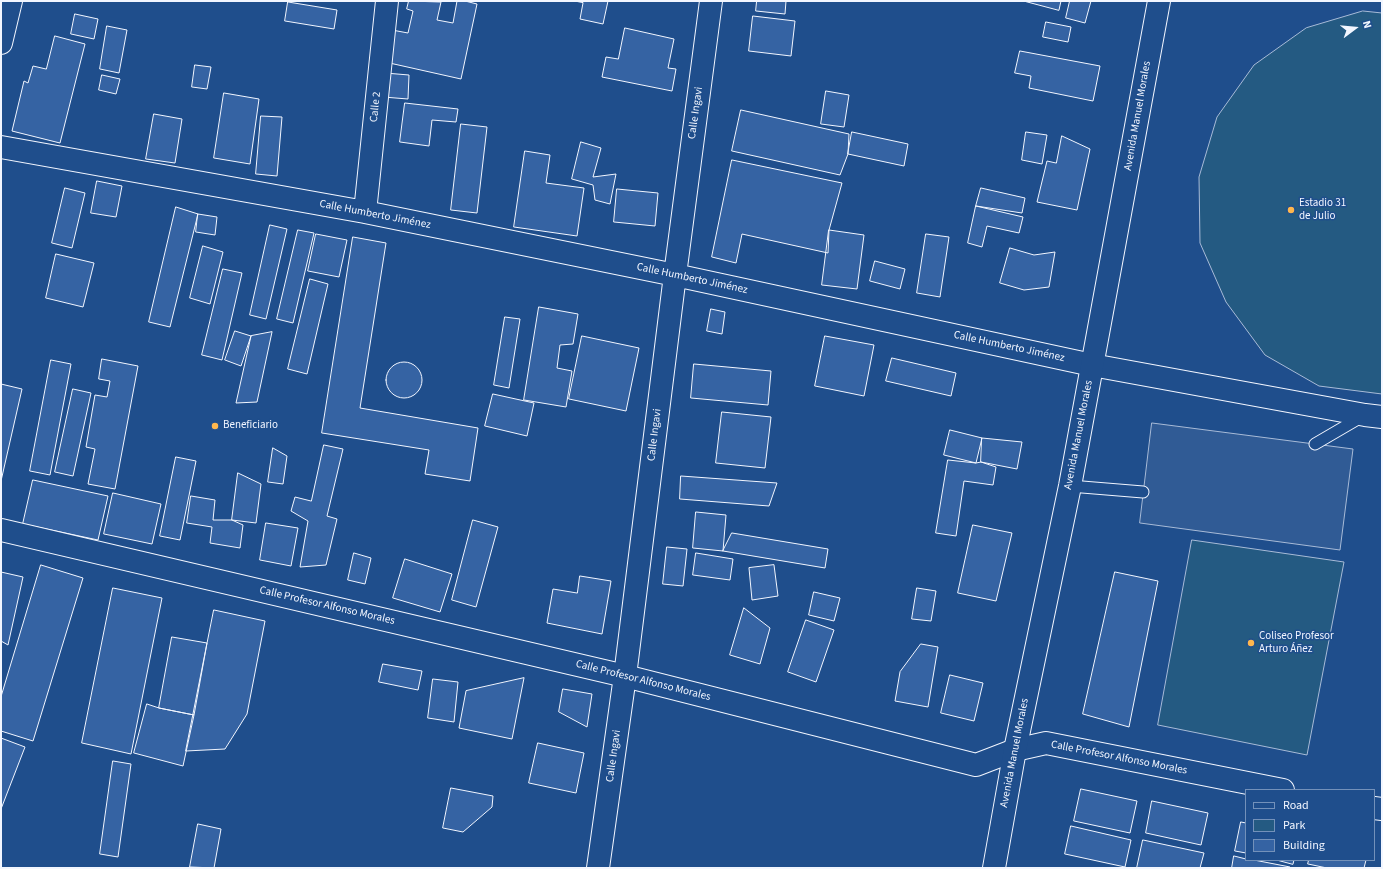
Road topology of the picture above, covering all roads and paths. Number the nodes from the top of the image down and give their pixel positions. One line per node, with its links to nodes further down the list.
1 (11, 1): 5 (street)
2 (387, 1): 7 (street, Calle 2)
3 (711, 1): 8 (street, Calle Ingavi)
4 (1159, 1): 9 (street, Avenida Manuel Morales)
5 (1, 43)
6 (1, 147): 7 (street, Calle Humberto Jiménez)
7 (366, 212): 8 (street, Calle Humberto Jiménez)
8 (675, 275): 9 (street, Calle Humberto Jiménez); 15 (street, Calle Ingavi)
9 (1092, 365): 10 (street, Calle Humberto Jiménez); 12 (street, Avenida Manuel Morales)
10 (1374, 416): 11 (lane)
11 (1315, 444)
12 (1070, 486): 13 (lane); 16 (street, Avenida Manuel Morales)
13 (1144, 492)
14 (1, 530): 15 (street, Calle Profesor Alfonso Morales)
15 (625, 676): 16 (street, Calle Profesor Alfonso Morales); 18 (street, Calle Ingavi)
16 (1015, 750): 17 (street, Calle Profesor Alfonso Morales); 19 (street, Avenida Manuel Morales)
17 (1278, 789)
18 (598, 868)
19 (994, 868)

